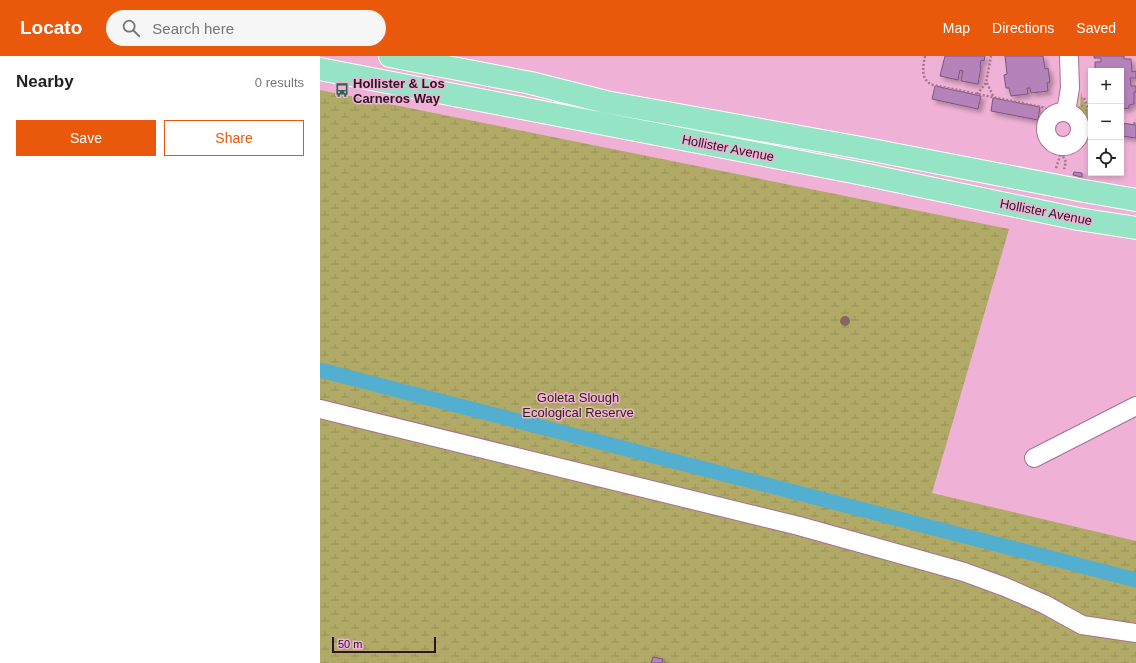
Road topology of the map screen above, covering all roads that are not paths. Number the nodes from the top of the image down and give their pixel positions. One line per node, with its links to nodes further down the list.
1 (390, 56): 5 (main road, Hollister Avenue)
2 (1069, 56): 4 (street)
3 (320, 69): 6 (main road, Hollister Avenue)
4 (1066, 112)
5 (1136, 200)
6 (1136, 228)
7 (1136, 406): 9 (street)
8 (320, 409): 10 (street)
9 (1034, 458)
10 (1136, 633)

